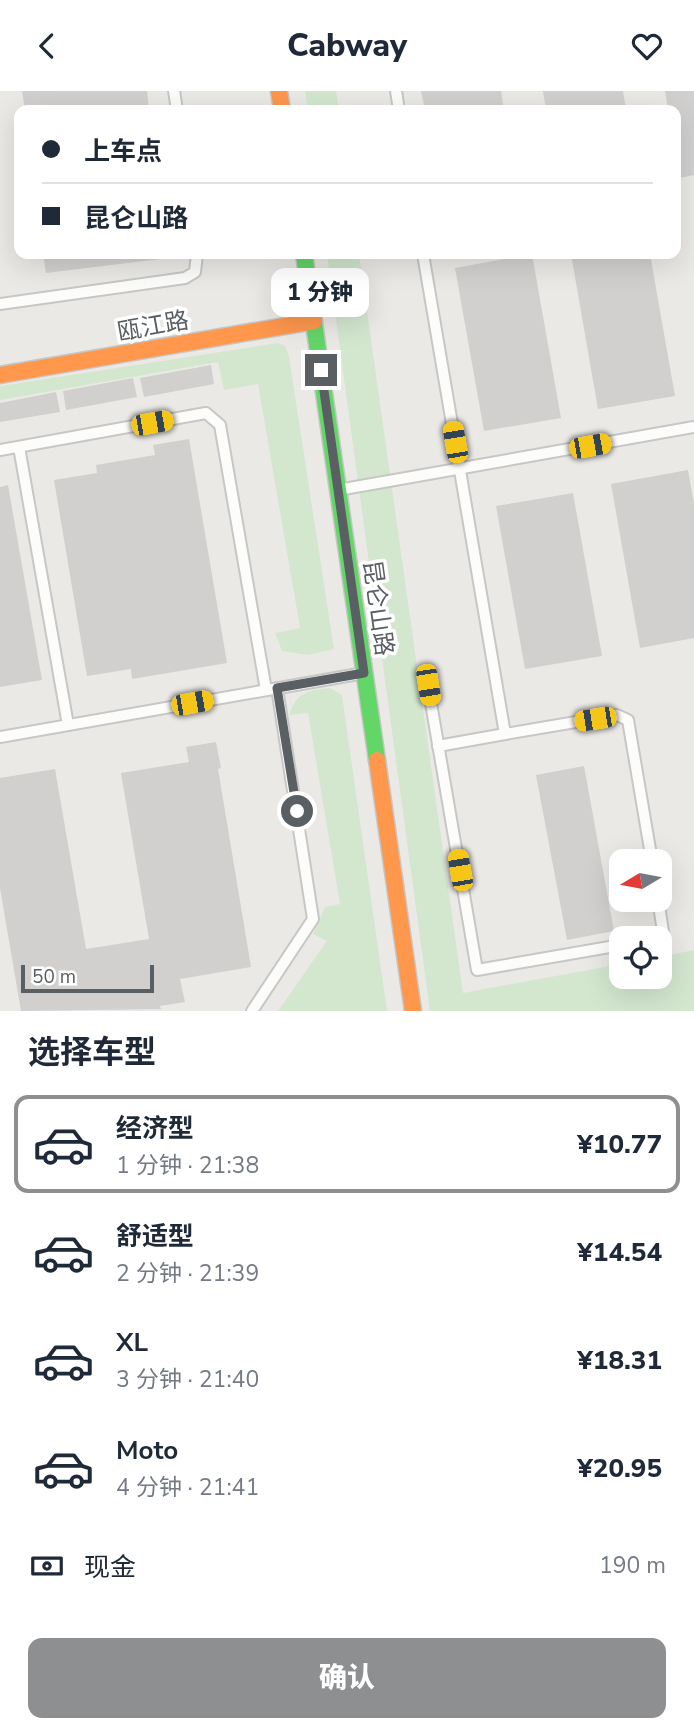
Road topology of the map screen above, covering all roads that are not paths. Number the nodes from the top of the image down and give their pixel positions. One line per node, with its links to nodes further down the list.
1 (196, 259): 4 (lane)
2 (305, 259): 5 (street, 昆仑山路)
3 (424, 259): 10 (lane)
4 (0, 303)
5 (314, 321): 6 (street, 瓯江路); 11 (street, 昆仑山路)
6 (0, 375)
7 (694, 427): 10 (lane)
8 (19, 447): 9 (lane); 14 (lane); 15 (lane)
9 (0, 450)
10 (460, 469): 11 (lane); 16 (lane)
11 (338, 490): 12 (street, 昆仑山路)
12 (364, 673): 14 (lane); 22 (street, 昆仑山路)
13 (428, 685): 18 (lane)
14 (272, 689): 15 (lane); 21 (lane)
15 (68, 725): 17 (lane)
16 (505, 734): 18 (lane); 19 (lane)
17 (0, 737)
18 (438, 746): 20 (lane)
19 (650, 849)
20 (609, 947)
21 (251, 1011)
22 (413, 1011)

